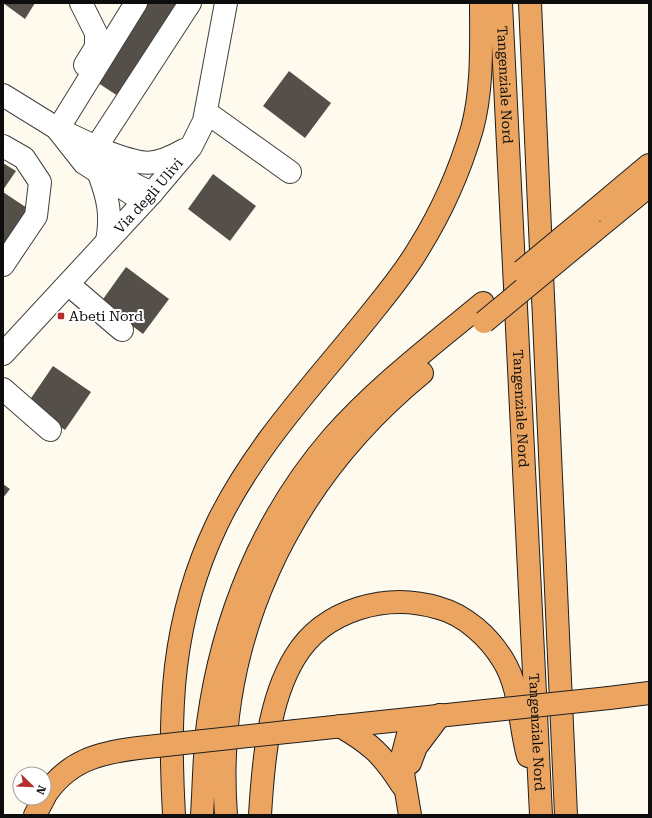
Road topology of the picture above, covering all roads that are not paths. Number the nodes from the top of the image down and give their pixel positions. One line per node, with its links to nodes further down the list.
1 (81, 3): 11 (street)
2 (136, 3): 11 (street)
3 (190, 3): 15 (street)
4 (226, 3): 10 (street, Via degli Ulivi)
5 (481, 3): 39 (highway)
6 (501, 3): 37 (highway, Tangenziale Nord)
7 (530, 3): 14 (highway, Tangenziale Nord)
8 (543, 3): 14 (highway)
9 (3, 94): 11 (street)
10 (206, 112): 13 (street, Via degli Ulivi); 17 (street)
11 (53, 126): 15 (street); 18 (street)
12 (3, 146): 23 (street)
13 (191, 147): 15 (street); 20 (street, Via degli Ulivi)
14 (537, 147): 44 (highway, Tangenziale Nord)
15 (102, 149): 20 (street)
16 (649, 165): 21 (highway)
17 (290, 172)
18 (99, 174): 20 (street); 22 (street)
19 (649, 186): 21 (highway)
20 (148, 197): 22 (street, Via degli Ulivi)
21 (593, 221): 25 (highway, bridge)
22 (108, 241): 24 (street, Via degli Ulivi)
23 (3, 265)
24 (68, 284): 26 (street); 27 (street, Via degli Ulivi)
25 (483, 313): 40 (highway); 41 (highway)
26 (122, 330)
27 (3, 354)
28 (3, 389): 29 (street)
29 (50, 430)
30 (649, 693): 31 (highway, bridge)
31 (440, 715): 32 (highway); 35 (highway)
32 (412, 719): 33 (highway); 35 (highway)
33 (340, 726): 34 (highway, bridge); 35 (highway)
34 (52, 787)
35 (405, 789): 43 (highway)
36 (40, 806): 38 (highway)
37 (541, 809): 42 (highway)
38 (35, 815)
39 (174, 815)
40 (202, 815)
41 (226, 815)
42 (260, 815)
43 (410, 815)
44 (566, 815)

